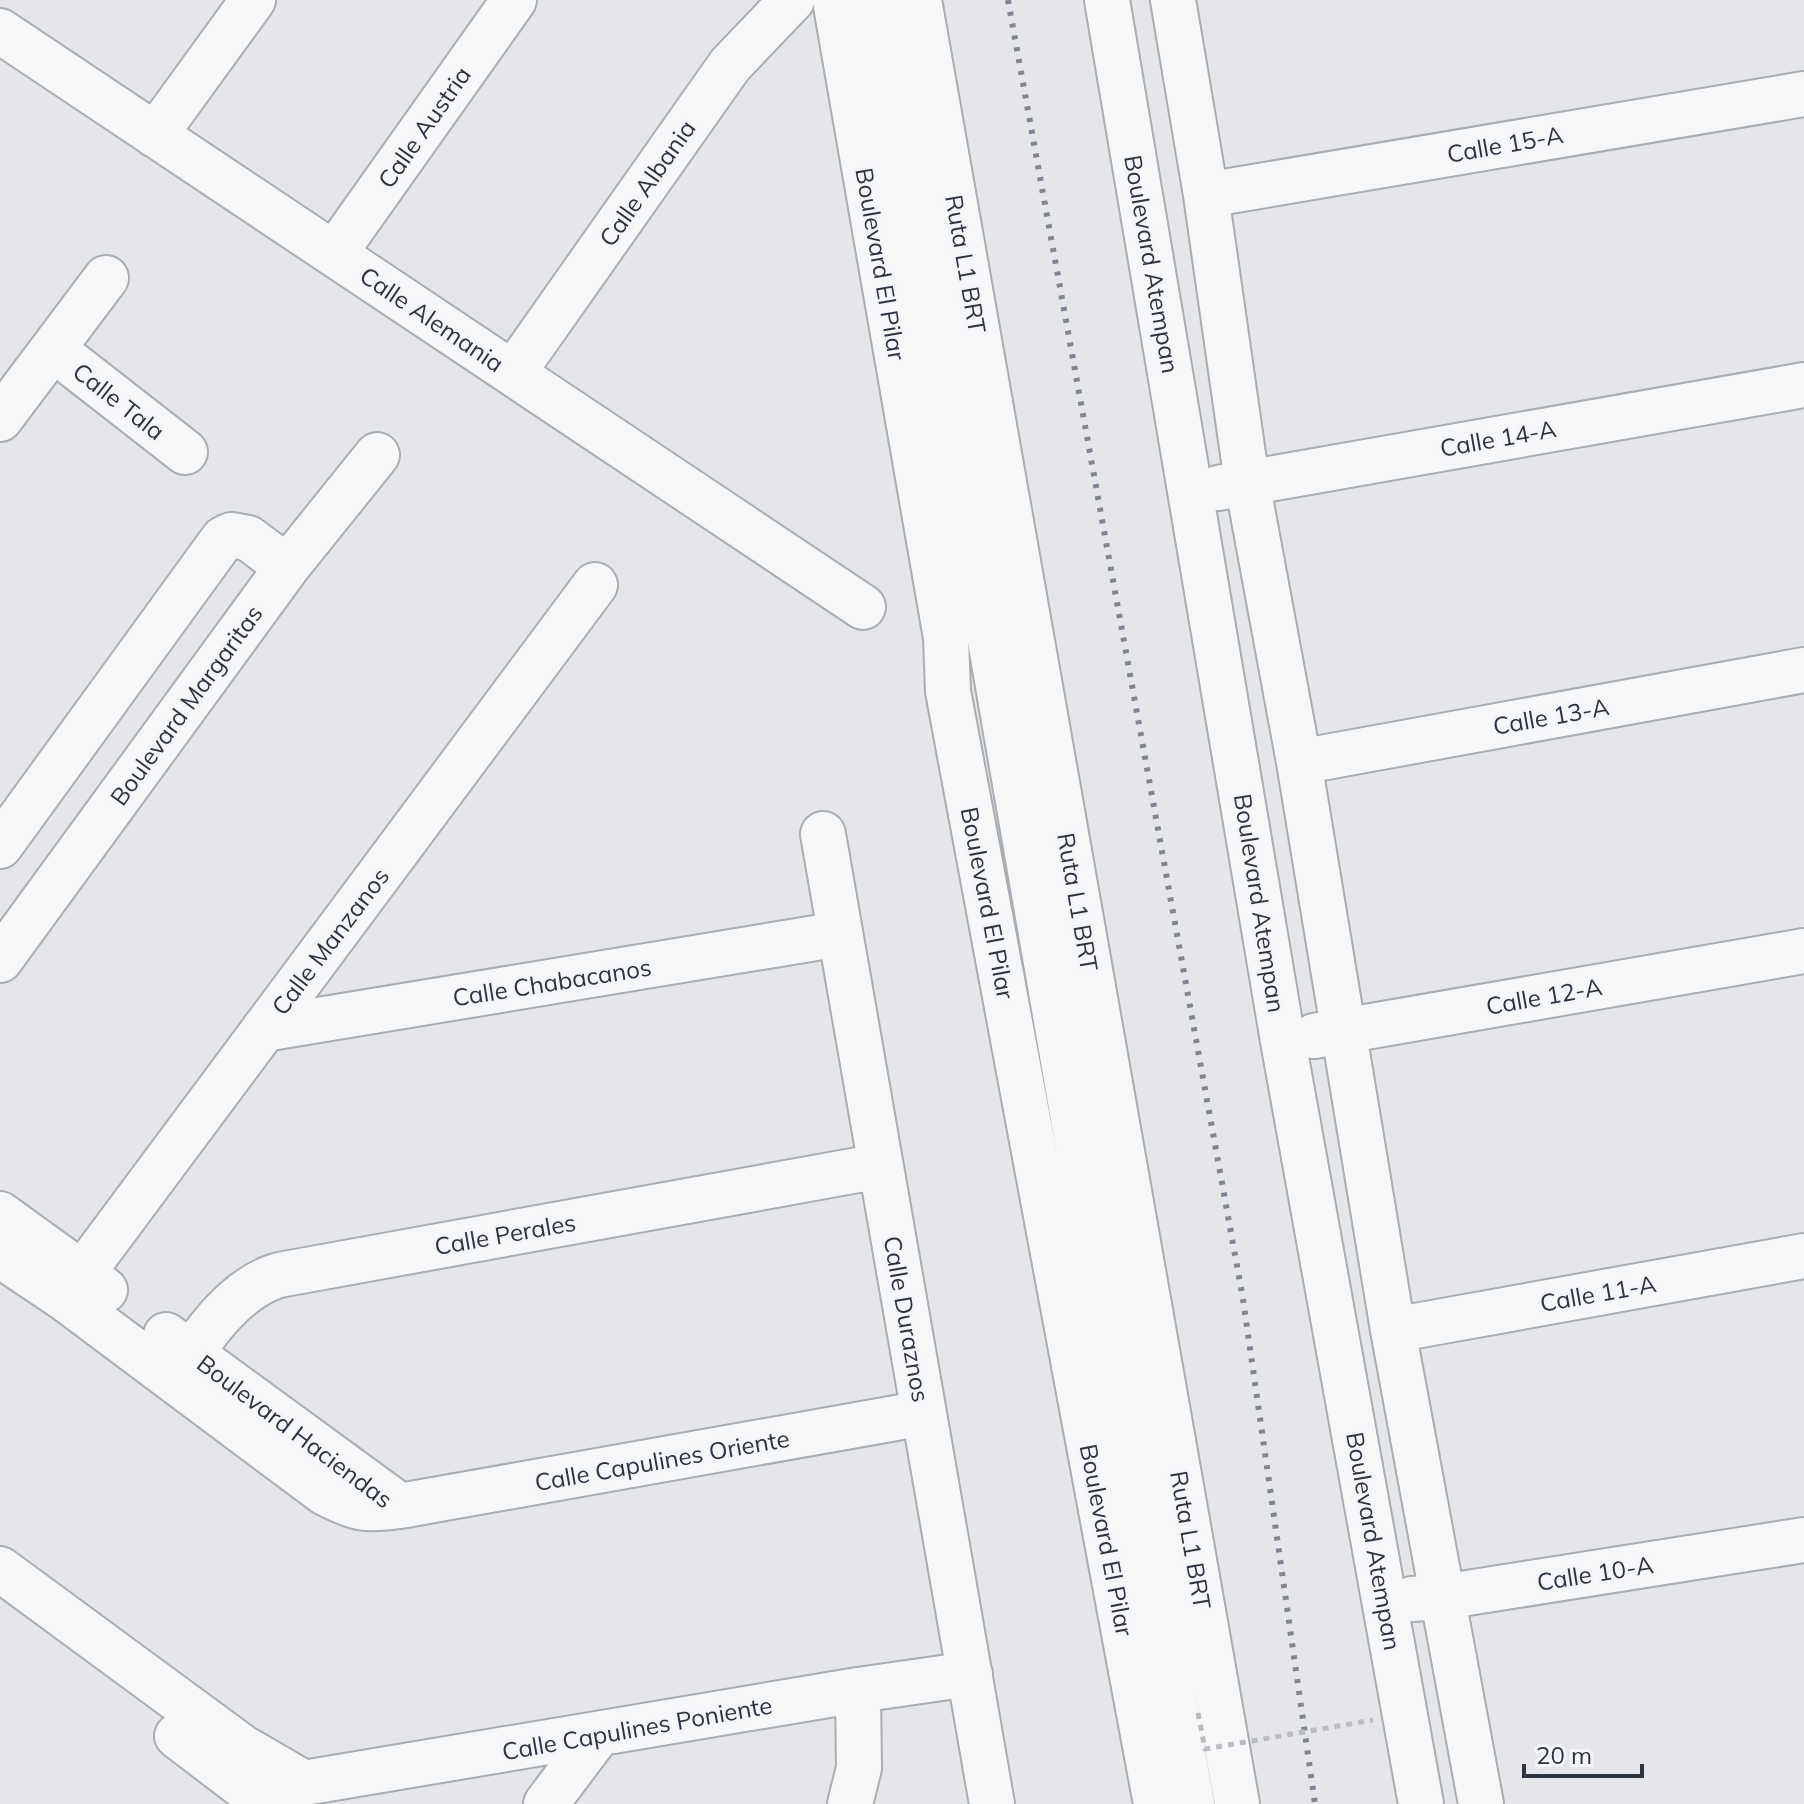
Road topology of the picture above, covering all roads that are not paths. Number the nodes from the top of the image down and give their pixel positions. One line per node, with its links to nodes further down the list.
1 (253, 0): 11 (street)
2 (514, 0): 13 (street, Calle Austria)
3 (792, 0): 16 (street, Calle Albania)
4 (835, 0): 58 (street, Boulevard El Pilar)
5 (879, 0): 59 (street, Ruta L1 BRT)
6 (919, 0): 60 (street, Ruta L1 BRT)
7 (1107, 0): 22 (street, Boulevard Atempan)
8 (1173, 0): 12 (street)
9 (0, 31): 11 (street, Calle Alemania)
10 (1804, 94): 12 (street, Calle 15-A)
11 (155, 135): 13 (street, Calle Alemania)
12 (1206, 195): 21 (street)
13 (334, 254): 16 (street, Calle Alemania)
14 (106, 278): 15 (street)
15 (53, 349): 18 (street); 19 (street, Calle Tala)
16 (513, 373): 25 (street, Calle Alemania)
17 (1804, 385): 21 (street, Calle 14-A)
18 (0, 419)
19 (185, 452)
20 (377, 455): 23 (street, Boulevard Margaritas)
21 (1247, 482): 22 (street, Calle 14-A); 27 (street)
22 (1192, 494): 35 (street, Boulevard Atempan)
23 (287, 567): 29 (street); 32 (street, Boulevard Margaritas)
24 (595, 585): 33 (street, Calle Manzanos)
25 (863, 607)
26 (1804, 670): 27 (street, Calle 13-A)
27 (1299, 762): 34 (street)
28 (823, 834): 30 (street, Calle Duraznos)
29 (0, 846)
30 (840, 934): 33 (street, Calle Chabacanos); 36 (street, Calle Duraznos)
31 (1804, 951): 34 (street, Calle 12-A)
32 (0, 960)
33 (264, 1029): 40 (street, Calle Manzanos)
34 (1343, 1032): 35 (street, Calle 12-A); 41 (street)
35 (1283, 1041): 48 (street, Boulevard Atempan)
36 (880, 1166): 42 (street, Calle Perales); 43 (street, Calle Duraznos)
37 (0, 1214): 40 (street, Boulevard Haciendas)
38 (0, 1255): 40 (street, Boulevard Haciendas)
39 (1804, 1256): 41 (street, Calle 11-A)
40 (73, 1286): 42 (street, Boulevard Haciendas)
41 (1393, 1330): 47 (street)
42 (182, 1366): 44 (street, Boulevard Haciendas)
43 (924, 1413): 44 (street, Calle Capulines Oriente); 50 (street, Calle Duraznos)
44 (400, 1506)
45 (1804, 1540): 47 (street, Calle 10-A)
46 (0, 1569): 53 (street)
47 (1442, 1597): 48 (street, Calle 10-A); 62 (street)
48 (1386, 1601): 61 (street, Boulevard Atempan)
49 (0, 1602): 54 (street, Calle Capulines Poniente)
50 (970, 1674): 51 (street, Calle Capulines Poniente); 57 (street, Calle Duraznos)
51 (858, 1690): 52 (street, Calle Capulines Poniente); 56 (street)
52 (597, 1736): 53 (street, Calle Capulines Poniente); 55 (street)
53 (304, 1783): 54 (street, Calle Capulines Poniente)
54 (264, 1803)
55 (546, 1804)
56 (850, 1804)
57 (992, 1804)
58 (1156, 1804)
59 (1192, 1804)
60 (1237, 1804)
61 (1421, 1804)
62 (1481, 1804)

